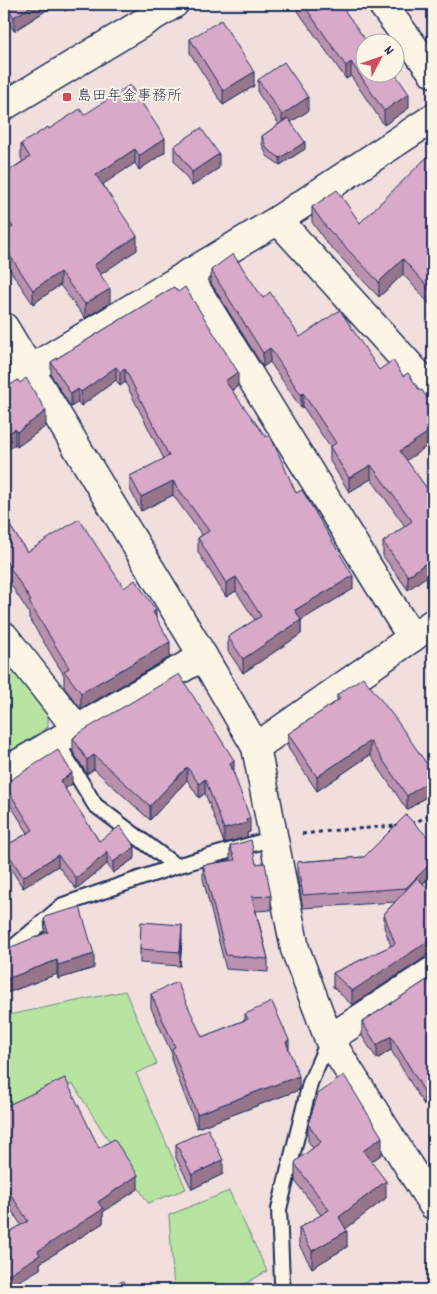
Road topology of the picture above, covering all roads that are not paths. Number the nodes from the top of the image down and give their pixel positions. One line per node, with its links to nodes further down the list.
1 (174, 4): 3 (street)
2 (382, 4): 4 (street)
3 (145, 12): 5 (street)
4 (433, 73)
5 (4, 106)
6 (433, 118): 7 (street)
7 (278, 220): 8 (street); 12 (street)
8 (187, 274): 10 (street); 13 (street)
9 (4, 327): 10 (street)
10 (29, 369): 11 (street); 15 (street)
11 (4, 385)
12 (433, 391)
13 (422, 631): 17 (street)
14 (4, 636): 16 (street)
15 (203, 656): 16 (street); 17 (street)
16 (66, 735): 18 (street); 20 (lane)
17 (256, 747): 19 (street)
18 (4, 772)
19 (274, 838): 20 (lane); 23 (street)
20 (176, 866): 21 (lane)
21 (4, 955)
22 (433, 971): 23 (street)
23 (329, 1039): 24 (street); 25 (lane)
24 (433, 1205)
25 (284, 1290)

